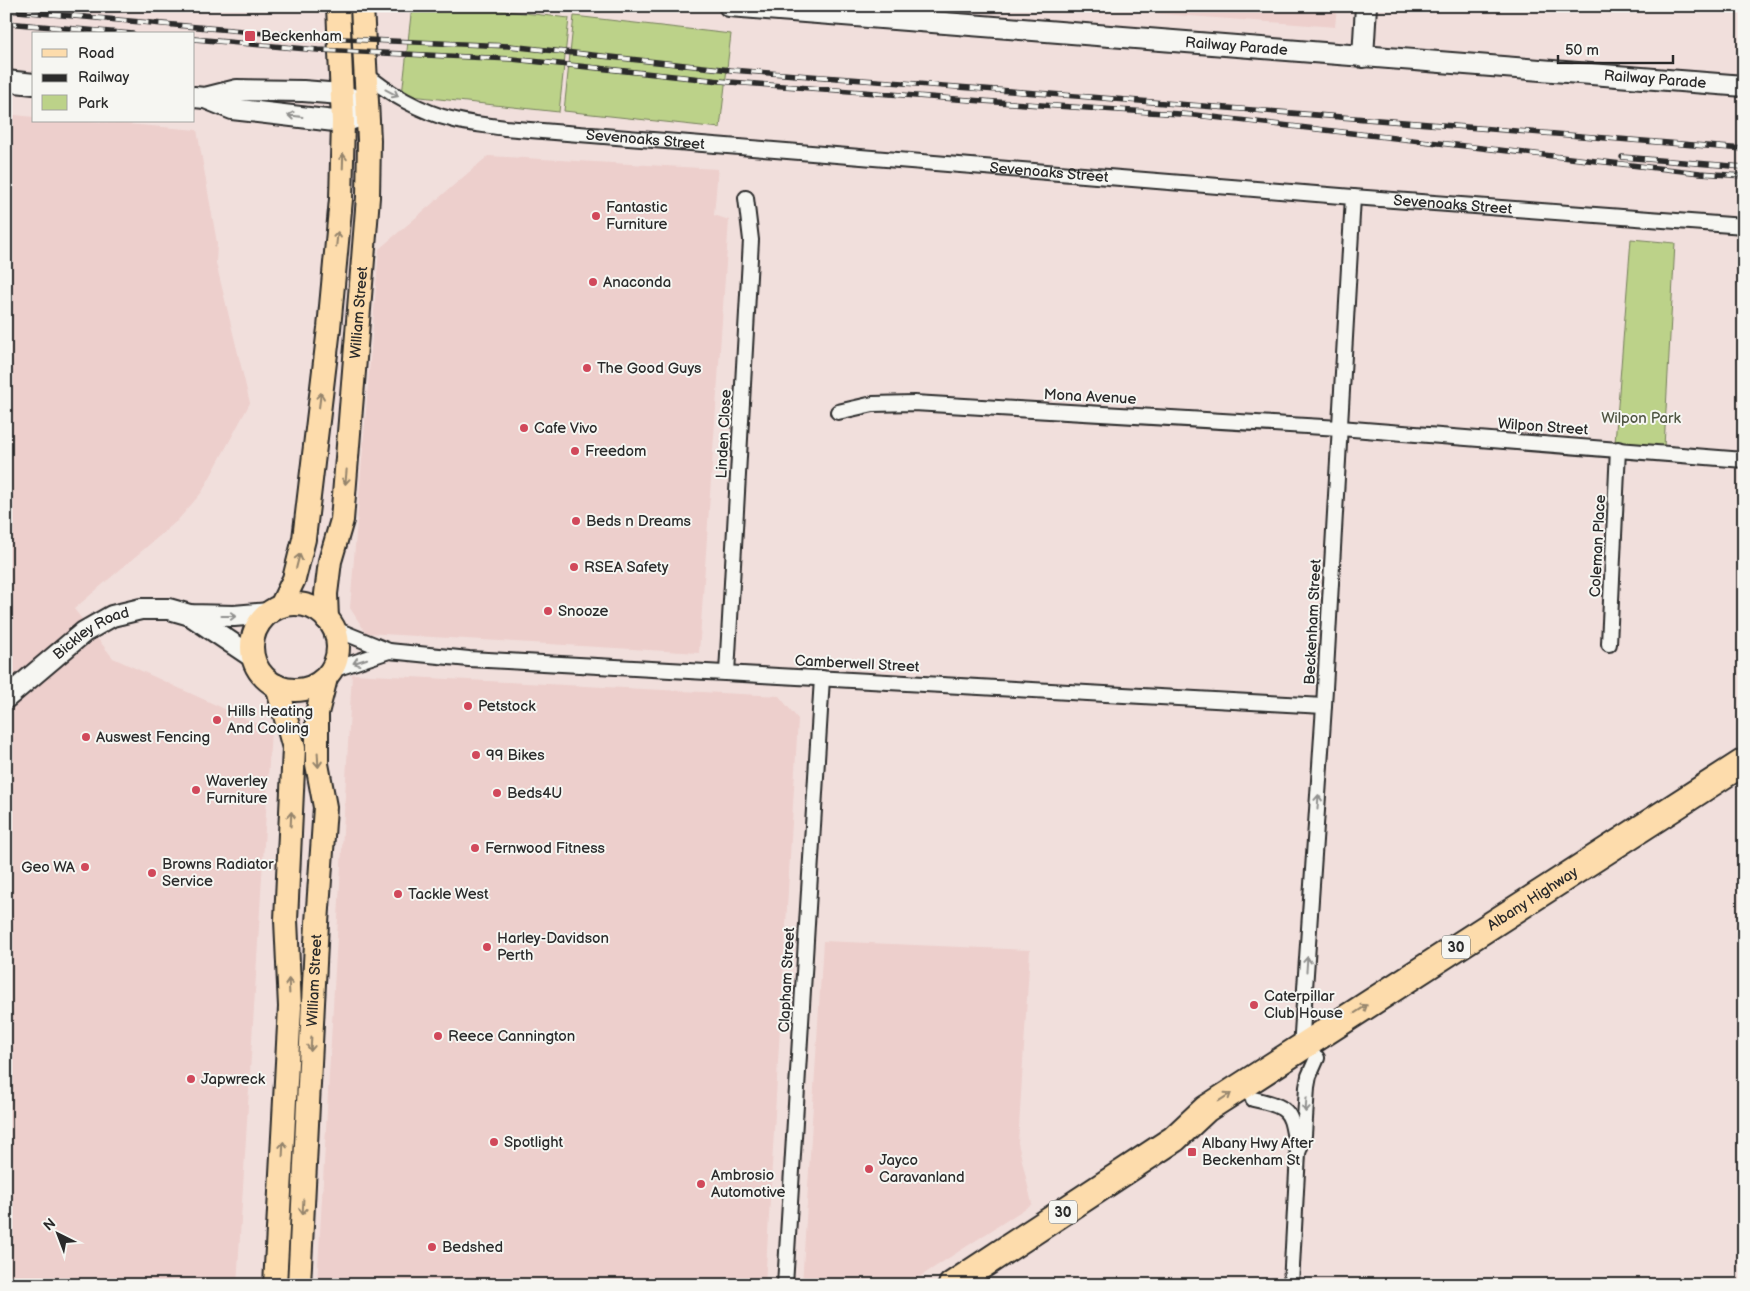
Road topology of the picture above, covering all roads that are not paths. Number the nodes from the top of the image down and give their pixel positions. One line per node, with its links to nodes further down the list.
1 (338, 6): 10 (main road, William Street)
2 (729, 6): 5 (street, Railway Parade)
3 (1366, 6): 5 (street)
4 (363, 8): 6 (main road, William Street)
5 (1363, 57): 9 (street, Railway Parade)
6 (365, 73): 12 (main road, William Street); 14 (street, Sevenoaks Street, one-way to 14)
7 (6, 81): 8 (street)
8 (32, 84)
9 (1744, 86)
10 (341, 94): 11 (street); 12 (street); 13 (main road, William Street)
11 (199, 97): 13 (street, one-way to 11)
12 (367, 109): 13 (street); 23 (main road, William Street, one-way to 23)
13 (343, 122): 21 (main road, William Street, one-way to 13)
14 (1353, 197): 16 (street, Sevenoaks Street); 18 (street, Beckenham Street)
15 (746, 198): 27 (street, Linden Close)
16 (1744, 226)
17 (838, 412): 18 (street, Mona Avenue)
18 (1340, 428): 19 (street, Wilpon Street); 32 (street, Beckenham Street)
19 (1618, 449): 20 (street, Wilpon Street); 24 (street, Coleman Place)
20 (1744, 460)
21 (275, 610): 22 (street, Bickley Road, one-way to 21); 23 (main road); 26 (main road)
22 (190, 615): 26 (street, Bickley Road); 31 (street, Bickley Road)
23 (331, 624): 25 (street, Camberwell Street); 28 (main road)
24 (1610, 644)
25 (389, 651): 27 (street, Camberwell Street); 28 (street, Camberwell Street, one-way to 28)
26 (254, 658): 30 (main road)
27 (727, 673): 29 (street, Camberwell Street)
28 (329, 674): 30 (main road); 40 (main road, William Street, one-way to 40)
29 (822, 678): 32 (street, Camberwell Street); 41 (street, Clapham Street)
30 (277, 686): 39 (main road, William Street, one-way to 30)
31 (6, 698)
32 (1324, 706): 35 (street, Beckenham Street, one-way to 32)
33 (1744, 762): 35 (highway, Albany Highway / 30, one-way to 33)
34 (1744, 780): 35 (highway, Albany Highway / 30)
35 (1309, 1053): 36 (highway, Albany Highway / 30); 37 (highway, Albany Highway / 30, one-way to 35); 38 (street, Beckenham Street, one-way to 38)
36 (1253, 1099): 37 (highway, Albany Highway / 30); 38 (street, Beckenham Street)
37 (1174, 1139): 42 (highway, Albany Highway / 30)
38 (1298, 1153): 43 (street, Beckenham Street)
39 (275, 1285)
40 (299, 1285)
41 (785, 1285)
42 (952, 1285)
43 (1291, 1285)

